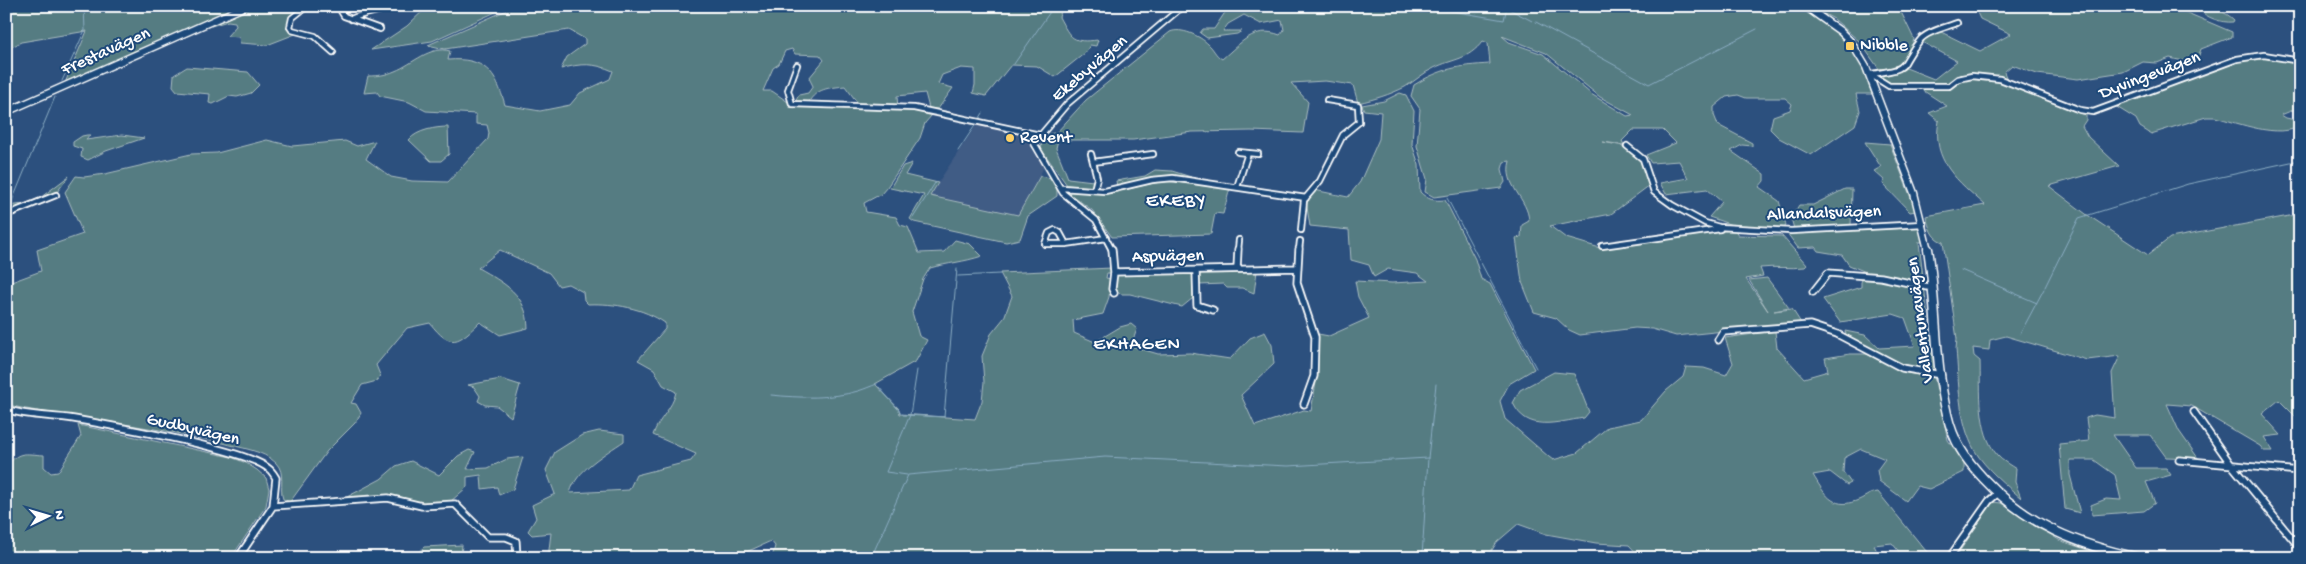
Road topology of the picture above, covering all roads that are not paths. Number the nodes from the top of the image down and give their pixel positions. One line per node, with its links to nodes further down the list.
1 (246, 6): 15 (main road, Frestavägen)
2 (307, 6): 10 (street)
3 (344, 6): 7 (street)
4 (395, 6): 7 (street)
5 (1183, 6): 16 (street, Ekebyvägen)
6 (1805, 6): 13 (main road, Vallentunavägen)
7 (351, 19): 9 (street)
8 (1958, 23): 13 (street)
9 (380, 29)
10 (333, 52)
11 (2300, 61): 13 (street, Dyvingevägen)
12 (798, 65): 16 (street)
13 (1870, 74): 30 (main road, Vallentunavägen)
14 (1327, 100): 28 (street)
15 (6, 112)
16 (1040, 135): 25 (street)
17 (1627, 146): 31 (street, Allandalsvägen)
18 (1238, 152): 19 (street)
19 (1248, 153): 22 (street); 24 (street)
20 (1091, 154): 23 (street)
21 (1153, 154): 23 (street)
22 (1258, 154)
23 (1093, 162): 26 (street)
24 (1237, 187): 26 (street); 28 (street)
25 (1062, 188): 26 (street); 33 (street, Aspvägen)
26 (1094, 190)
27 (56, 194): 29 (street)
28 (1306, 198): 32 (street)
29 (6, 214)
30 (1923, 224): 31 (street, Allandalsvägen); 42 (main road, Vallentunavägen)
31 (1725, 228): 37 (street, Allandalsvägen)
32 (1301, 230)
33 (1106, 238): 36 (street); 41 (street, Aspvägen)
34 (1239, 240): 39 (street)
35 (1300, 241): 38 (street)
36 (1066, 245)
37 (1602, 246)
38 (1298, 268): 39 (street, Aspvägen); 48 (street)
39 (1237, 269): 40 (street, Aspvägen)
40 (1196, 271): 41 (street, Aspvägen); 45 (street)
41 (1114, 272): 44 (street)
42 (1933, 288): 43 (street); 47 (main road, Vallentunavägen)
43 (1813, 292)
44 (1114, 294)
45 (1213, 310)
46 (1718, 340): 47 (street)
47 (1941, 375): 54 (main road, Vallentunavägen)
48 (1304, 404)
49 (6, 409): 55 (street, Gudbyvägen)
50 (2194, 412): 52 (street)
51 (2179, 460): 52 (street)
52 (2230, 463): 53 (street); 56 (street)
53 (2300, 470)
54 (1998, 494): 59 (street); 60 (main road, Vallentunavägen)
55 (273, 506): 57 (street, Gudbyvägen); 58 (street)
56 (2300, 548)
57 (238, 558)
58 (517, 558)
59 (1949, 558)
60 (2139, 558)

